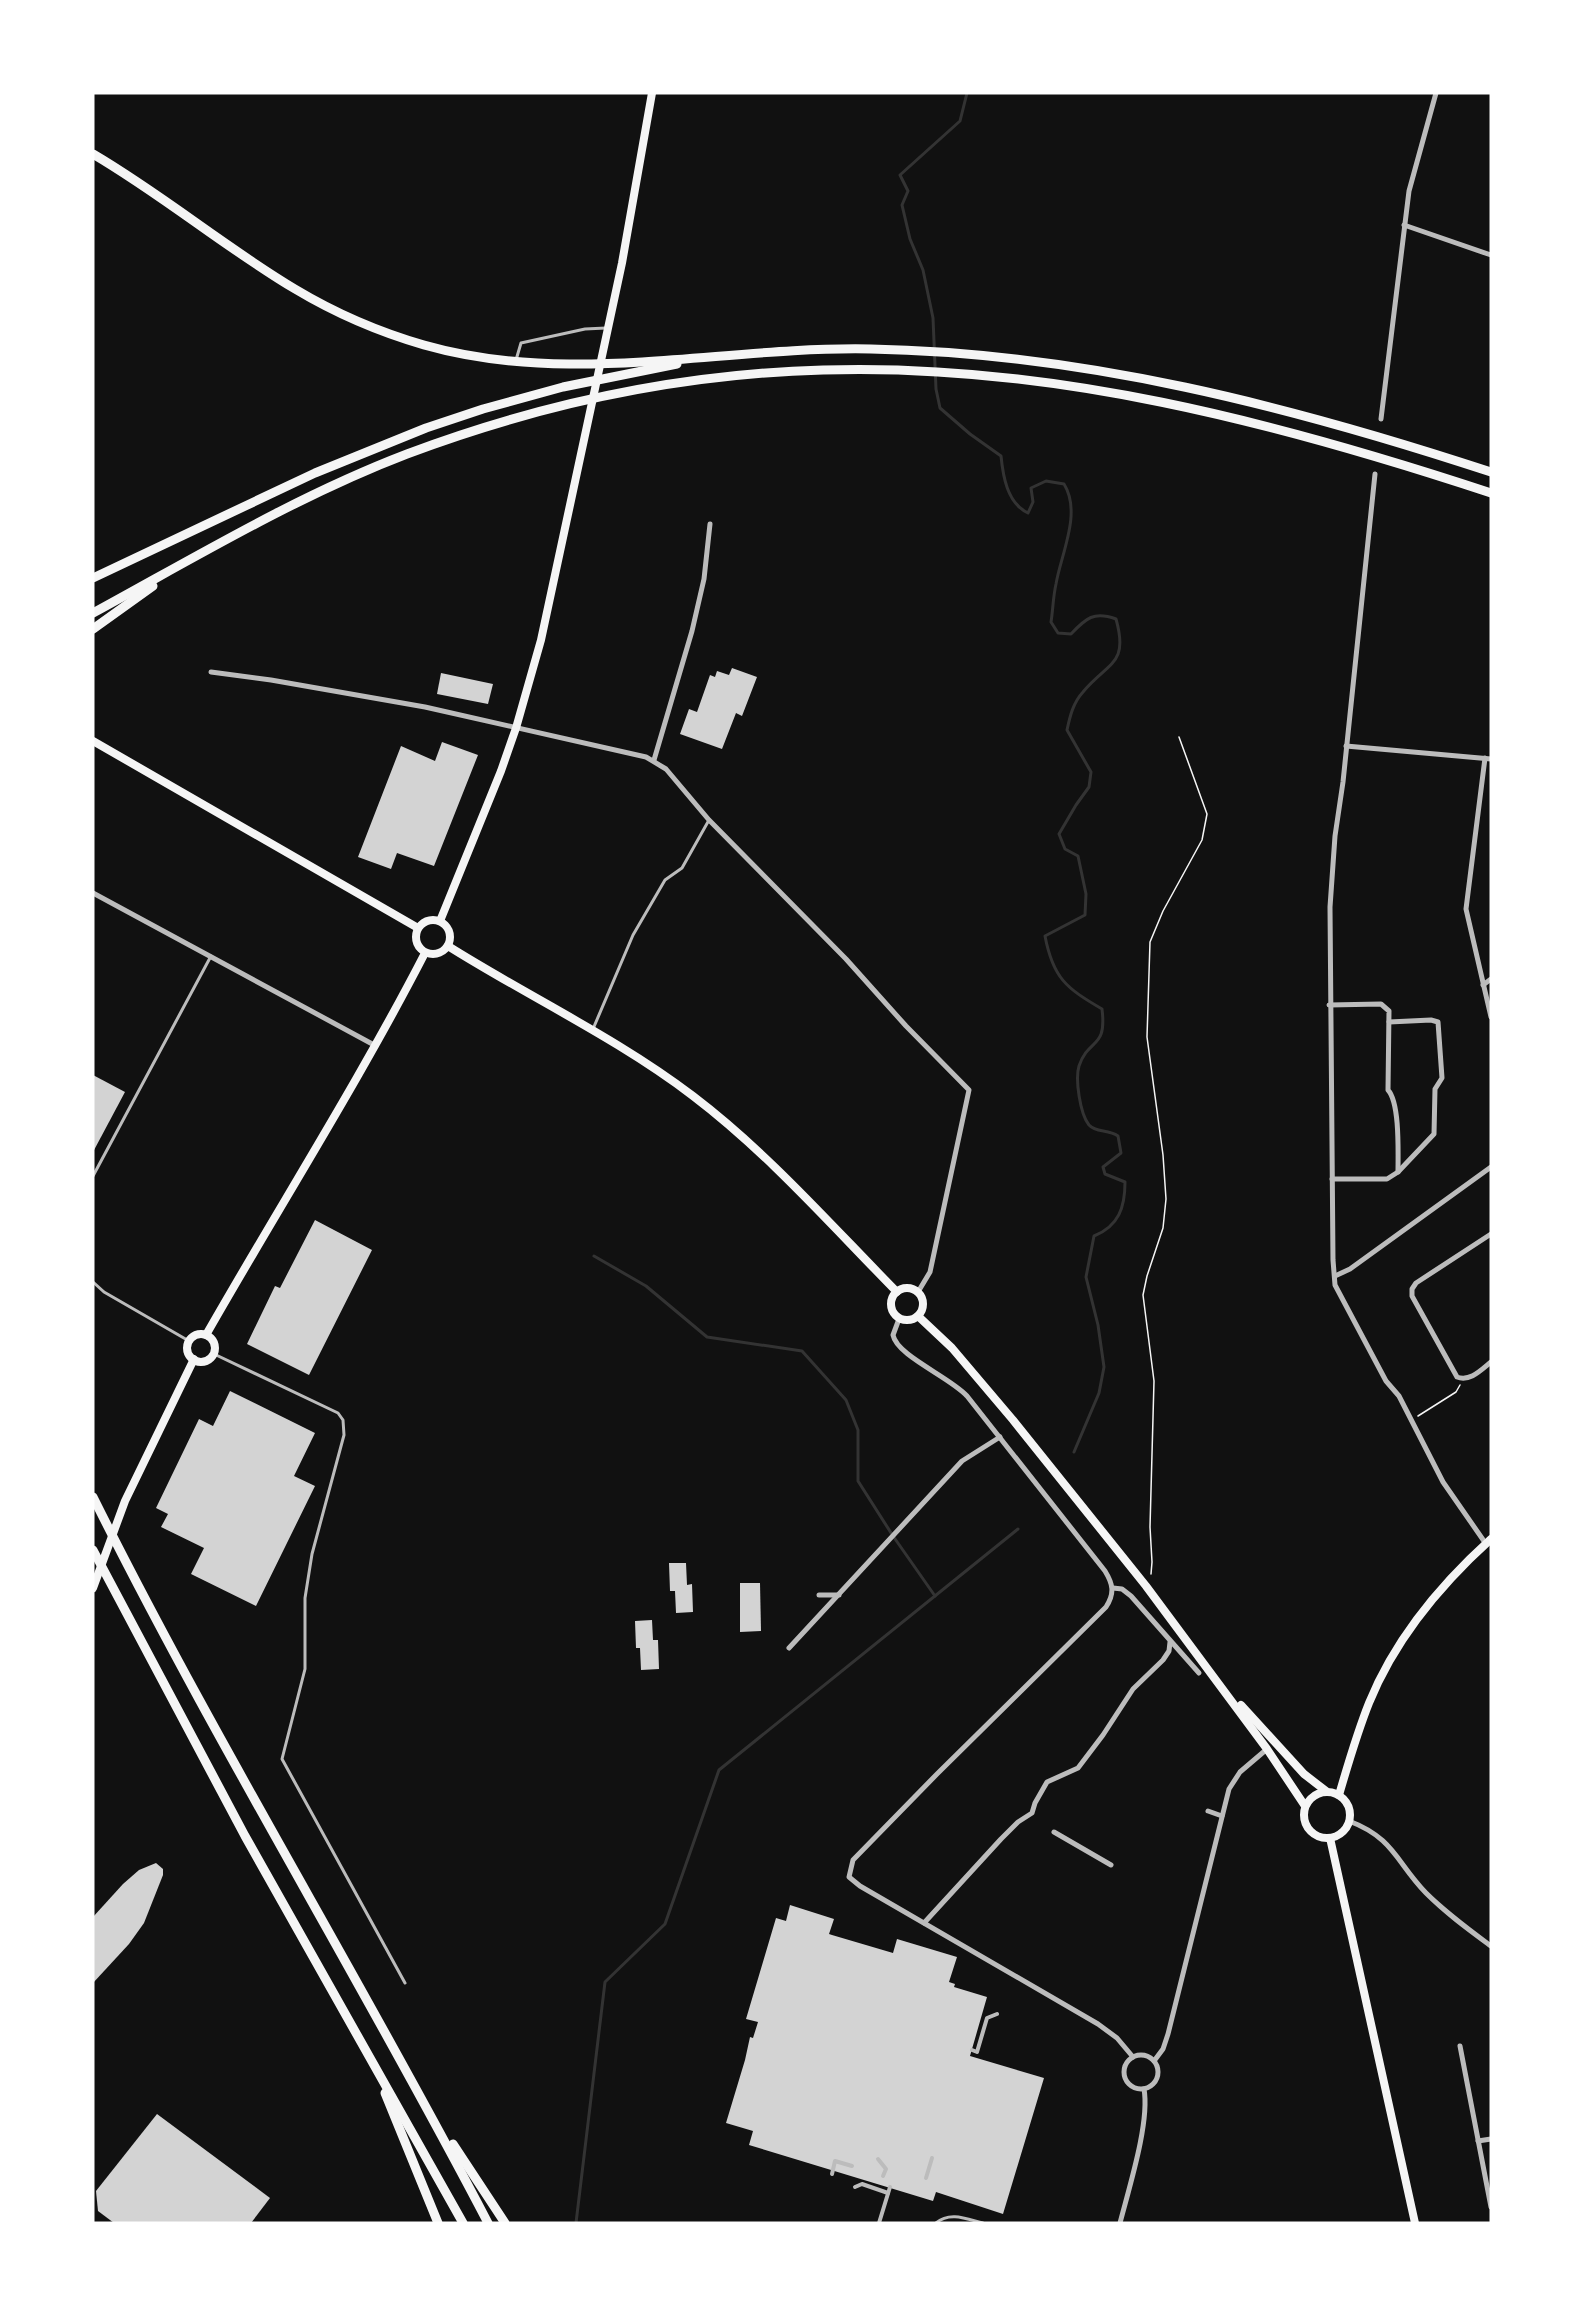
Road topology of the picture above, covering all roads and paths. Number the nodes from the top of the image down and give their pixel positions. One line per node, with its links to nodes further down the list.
1 (652, 93): 6 (main road)
2 (1436, 93): 4 (street)
3 (93, 154): 8 (highway)
4 (1404, 225): 5 (street); 9 (street)
5 (1491, 255)
6 (608, 328): 8 (lane); 19 (main road)
7 (708, 357): 8 (highway); 10 (highway); 15 (highway)
8 (515, 362)
9 (1381, 419)
10 (1491, 472)
11 (1375, 474): 22 (street)
12 (1491, 493): 14 (highway)
13 (710, 524): 24 (street)
14 (197, 556): 16 (highway); 17 (highway)
15 (93, 578)
16 (93, 613)
17 (93, 629)
18 (211, 672): 19 (street)
19 (516, 728): 24 (street); 27 (main road)
20 (1179, 737): 61 (path)
21 (93, 741): 28 (main road)
22 (1346, 746): 23 (street); 34 (street)
23 (1488, 759): 33 (street)
24 (654, 760): 25 (street)
25 (709, 820): 37 (lane); 47 (street)
26 (93, 893): 31 (street)
27 (440, 921): 28 (main road); 29 (main road)
28 (418, 928): 30 (main road)
29 (448, 946): 30 (main road); 37 (main road)
30 (425, 953): 38 (main road)
31 (211, 956): 38 (street); 41 (lane)
32 (1491, 979): 33 (street)
33 (1483, 985): 35 (street)
34 (1329, 1005): 36 (street); 42 (street)
35 (1491, 1017)
36 (1389, 1022): 40 (street); 40 (street)
37 (592, 1031): 46 (main road)
38 (376, 1046): 50 (main road)
39 (1491, 1167): 44 (street)
40 (1398, 1172): 42 (street)
41 (93, 1176)
42 (1332, 1179): 44 (street)
43 (1491, 1234): 55 (street)
44 (1335, 1276): 56 (street)
45 (93, 1282): 51 (lane)
46 (897, 1292): 47 (main road); 49 (main road)
47 (918, 1292): 48 (main road)
48 (918, 1316): 49 (main road); 61 (main road)
49 (899, 1319): 57 (street)
50 (206, 1335): 51 (main road); 52 (main road)
51 (189, 1341): 53 (main road)
52 (213, 1354): 53 (main road); 82 (lane)
53 (194, 1359): 62 (main road)
54 (1491, 1362): 55 (street)
55 (1463, 1380): 56 (path)
56 (1412, 1421): 59 (street)
57 (1000, 1437): 63 (street); 65 (street)
58 (93, 1497): 90 (highway)
59 (1488, 1541): 72 (main road)
60 (93, 1550): 87 (highway)
61 (1146, 1586): 69 (main road)
62 (93, 1588)
63 (1113, 1588): 66 (street); 80 (street)
64 (819, 1595): 65 (street)
65 (839, 1595): 67 (street)
66 (1170, 1642): 68 (street); 80 (street)
67 (789, 1648)
68 (1199, 1673)
69 (1212, 1674): 70 (main road); 71 (main road)
70 (1267, 1749): 73 (main road); 75 (street)
71 (1326, 1791): 72 (main road); 73 (main road)
72 (1339, 1795): 76 (main road)
73 (1305, 1806): 78 (main road)
74 (1208, 1811): 75 (street)
75 (1222, 1816): 88 (street)
76 (1349, 1821): 78 (main road); 81 (street)
77 (1054, 1832): 79 (street)
78 (1330, 1838): 111 (main road)
79 (1110, 1864)
80 (924, 1923): 86 (street)
81 (1491, 1946)
82 (405, 1983)
83 (998, 2014): 85 (street)
84 (1460, 2046): 92 (street)
85 (972, 2050)
86 (1133, 2057): 88 (street); 89 (street)
87 (370, 2058): 103 (highway); 104 (highway)
88 (1154, 2061): 89 (street)
89 (1144, 2089): 110 (street)
90 (424, 2100): 105 (highway); 106 (highway)
91 (1491, 2139): 92 (street)
92 (1478, 2141): 102 (street)
93 (932, 2158): 98 (street)
94 (878, 2159): 97 (street)
95 (852, 2166): 96 (street)
96 (831, 2174)
97 (883, 2176)
98 (926, 2178)
99 (855, 2187): 101 (street)
100 (890, 2187): 101 (street)
101 (888, 2193): 107 (street)
102 (1491, 2207)
103 (438, 2223)
104 (463, 2223)
105 (488, 2223)
106 (505, 2223)
107 (879, 2223)
108 (936, 2223): 109 (lane)
109 (983, 2223)
110 (1120, 2223)
111 (1415, 2223)

